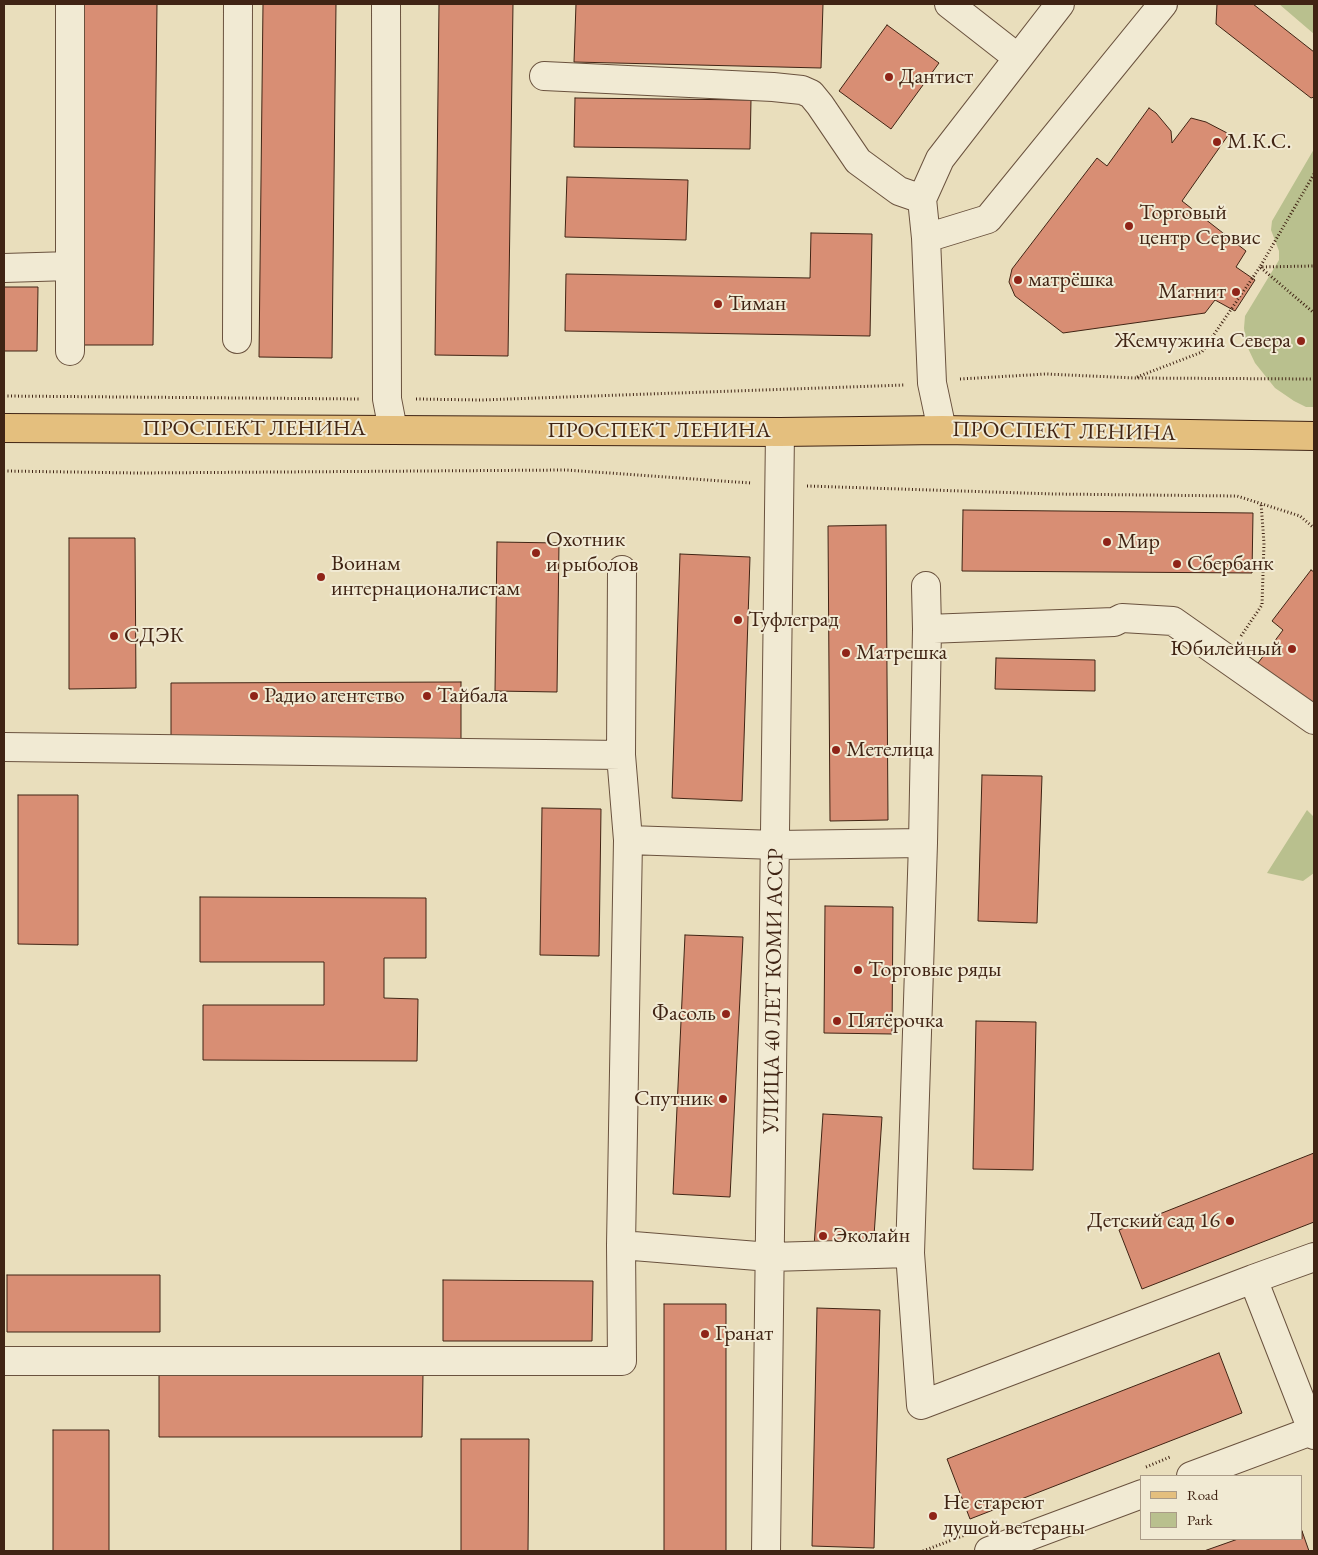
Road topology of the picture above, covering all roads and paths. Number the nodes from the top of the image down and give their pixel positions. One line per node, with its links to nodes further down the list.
1 (70, 4): 12 (street)
2 (238, 4): 17 (street)
3 (386, 4): 23 (street)
4 (949, 4): 7 (street)
5 (1060, 4): 7 (street)
6 (1163, 4): 11 (street)
7 (1018, 58): 10 (street)
8 (544, 76): 10 (street)
9 (1314, 174): 14 (path)
10 (922, 199): 11 (street)
11 (926, 238): 21 (street)
12 (70, 266): 15 (street); 18 (street)
13 (1314, 266): 14 (path)
14 (1260, 267): 16 (path); 19 (path)
15 (4, 268)
16 (1314, 313)
17 (237, 339)
18 (70, 351)
19 (1135, 378): 20 (path); 21 (path)
20 (1314, 379)
21 (932, 383): 23 (path); 26 (street)
22 (4, 396): 23 (path)
23 (387, 399): 25 (street)
24 (4, 428): 25 (main road, ПРОСПЕКТ ЛЕНИНА)
25 (393, 430): 27 (main road, ПРОСПЕКТ ЛЕНИНА)
26 (942, 430): 27 (main road, ПРОСПЕКТ ЛЕНИНА); 28 (main road, ПРОСПЕКТ ЛЕНИНА)
27 (780, 432): 30 (street, УЛИЦА 40 ЛЕТ КОМИ АССР)
28 (1314, 436)
29 (4, 471): 30 (path)
30 (780, 485): 31 (path); 42 (street, УЛИЦА 40 ЛЕТ КОМИ АССР)
31 (1261, 504): 32 (path); 36 (path)
32 (1314, 528)
33 (622, 570): 39 (street)
34 (926, 586): 35 (street)
35 (927, 629): 36 (street); 41 (street)
36 (1226, 658): 37 (street)
37 (1314, 720)
38 (4, 747): 39 (street)
39 (622, 755): 40 (street)
40 (628, 840): 42 (street); 43 (street)
41 (923, 843): 42 (street); 44 (street)
42 (776, 845): 45 (street, УЛИЦА 40 ЛЕТ КОМИ АССР)
43 (621, 1246): 45 (street); 48 (street)
44 (910, 1253): 45 (street); 47 (street)
45 (770, 1257): 52 (street, УЛИЦА 40 ЛЕТ КОМИ АССР)
46 (1314, 1257): 47 (street)
47 (1254, 1279): 49 (street)
48 (4, 1361)
49 (1314, 1432): 50 (street)
50 (1194, 1475)
51 (1140, 1495): 53 (street)
52 (766, 1551)
53 (989, 1551)

